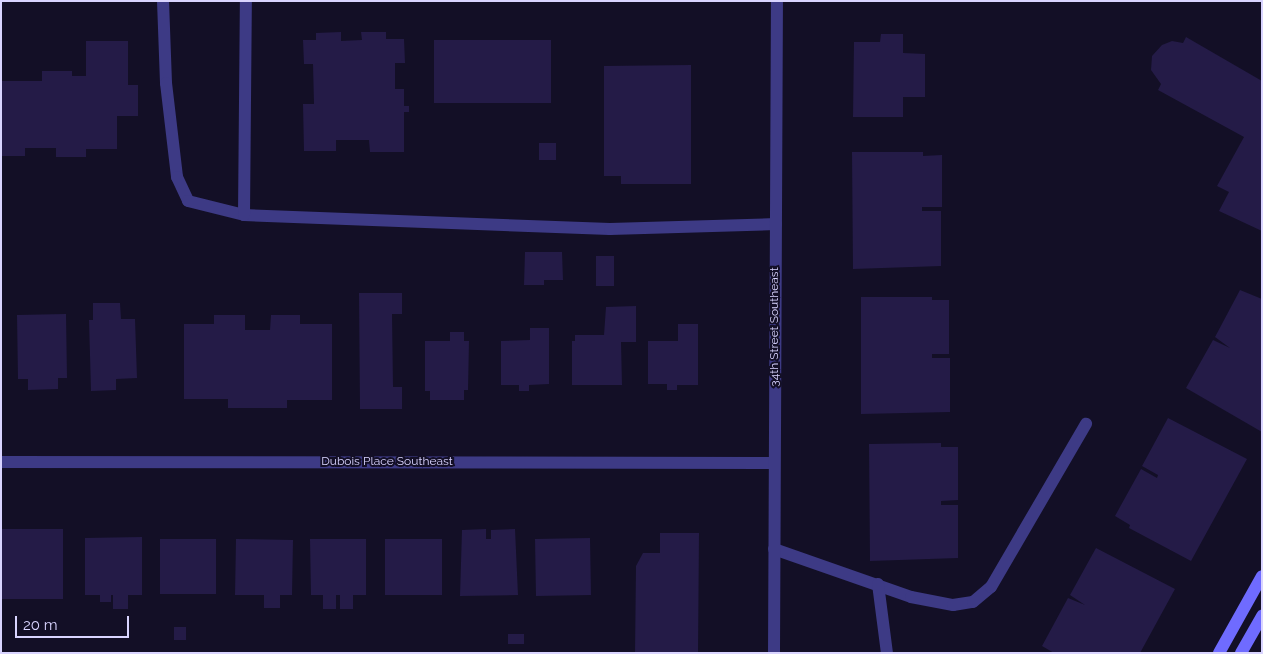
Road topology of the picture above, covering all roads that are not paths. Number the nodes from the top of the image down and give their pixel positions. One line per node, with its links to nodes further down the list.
1 (163, 1): 4 (street)
2 (246, 1): 4 (street)
3 (777, 1): 5 (street, 34th Street Southeast)
4 (244, 214): 5 (street)
5 (776, 224): 8 (street, 34th Street Southeast)
6 (1086, 424): 11 (street)
7 (1, 462): 8 (street, Dubois Place Southeast)
8 (774, 463): 9 (street, 34th Street Southeast)
9 (774, 549): 11 (street); 13 (street, 34th Street Southeast)
10 (1262, 576): 15 (main road)
11 (878, 584): 14 (street)
12 (1262, 616): 16 (main road)
13 (774, 653)
14 (887, 653)
15 (1219, 653)
16 (1241, 653)

